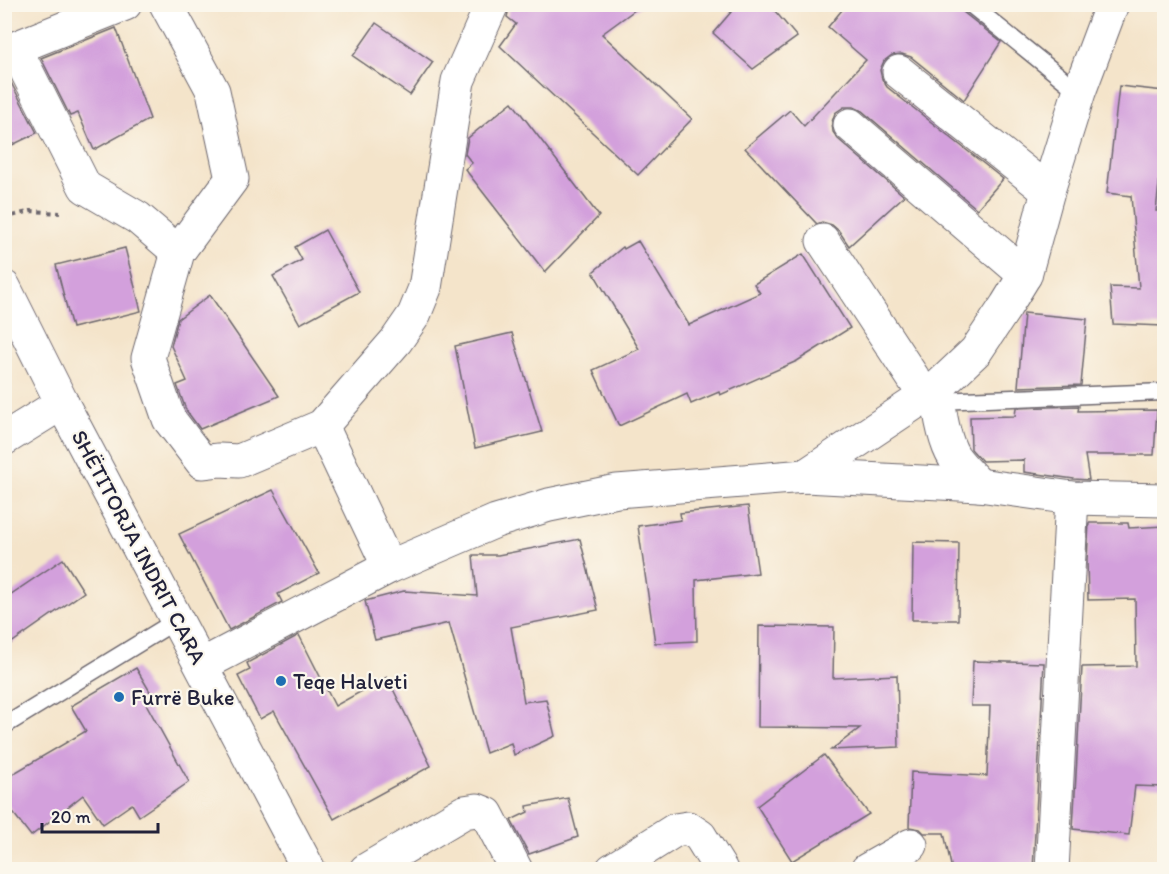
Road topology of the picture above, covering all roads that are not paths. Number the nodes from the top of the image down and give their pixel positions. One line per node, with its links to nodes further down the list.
1 (125, 4): 11 (street)
2 (166, 4): 11 (street)
3 (492, 4): 17 (street)
4 (970, 4): 7 (lane)
5 (1112, 4): 7 (street)
6 (900, 72): 9 (street)
7 (1079, 92): 9 (street)
8 (850, 125): 12 (street)
9 (1048, 191): 12 (street)
10 (823, 241): 15 (street)
11 (178, 252): 17 (street)
12 (1025, 275): 15 (street)
13 (4, 287): 16 (street, SHËTITORJA INDRIT CARA)
14 (1164, 392): 15 (lane)
15 (933, 395): 19 (street); 20 (street)
16 (62, 403): 18 (street); 24 (street, SHËTITORJA INDRIT CARA)
17 (322, 426): 23 (street)
18 (4, 439)
19 (805, 476): 20 (street); 23 (street)
20 (979, 485): 21 (street)
21 (1072, 498): 22 (street); 34 (street)
22 (1164, 500)
23 (389, 567): 25 (street)
24 (177, 620): 25 (street, SHËTITORJA INDRIT CARA); 26 (lane)
25 (202, 665): 28 (street, SHËTITORJA INDRIT CARA)
26 (4, 726)
27 (911, 845): 33 (street)
28 (309, 870)
29 (366, 870): 30 (street)
30 (516, 870)
31 (612, 870): 32 (street)
32 (721, 870)
33 (867, 870)
34 (1052, 870)

